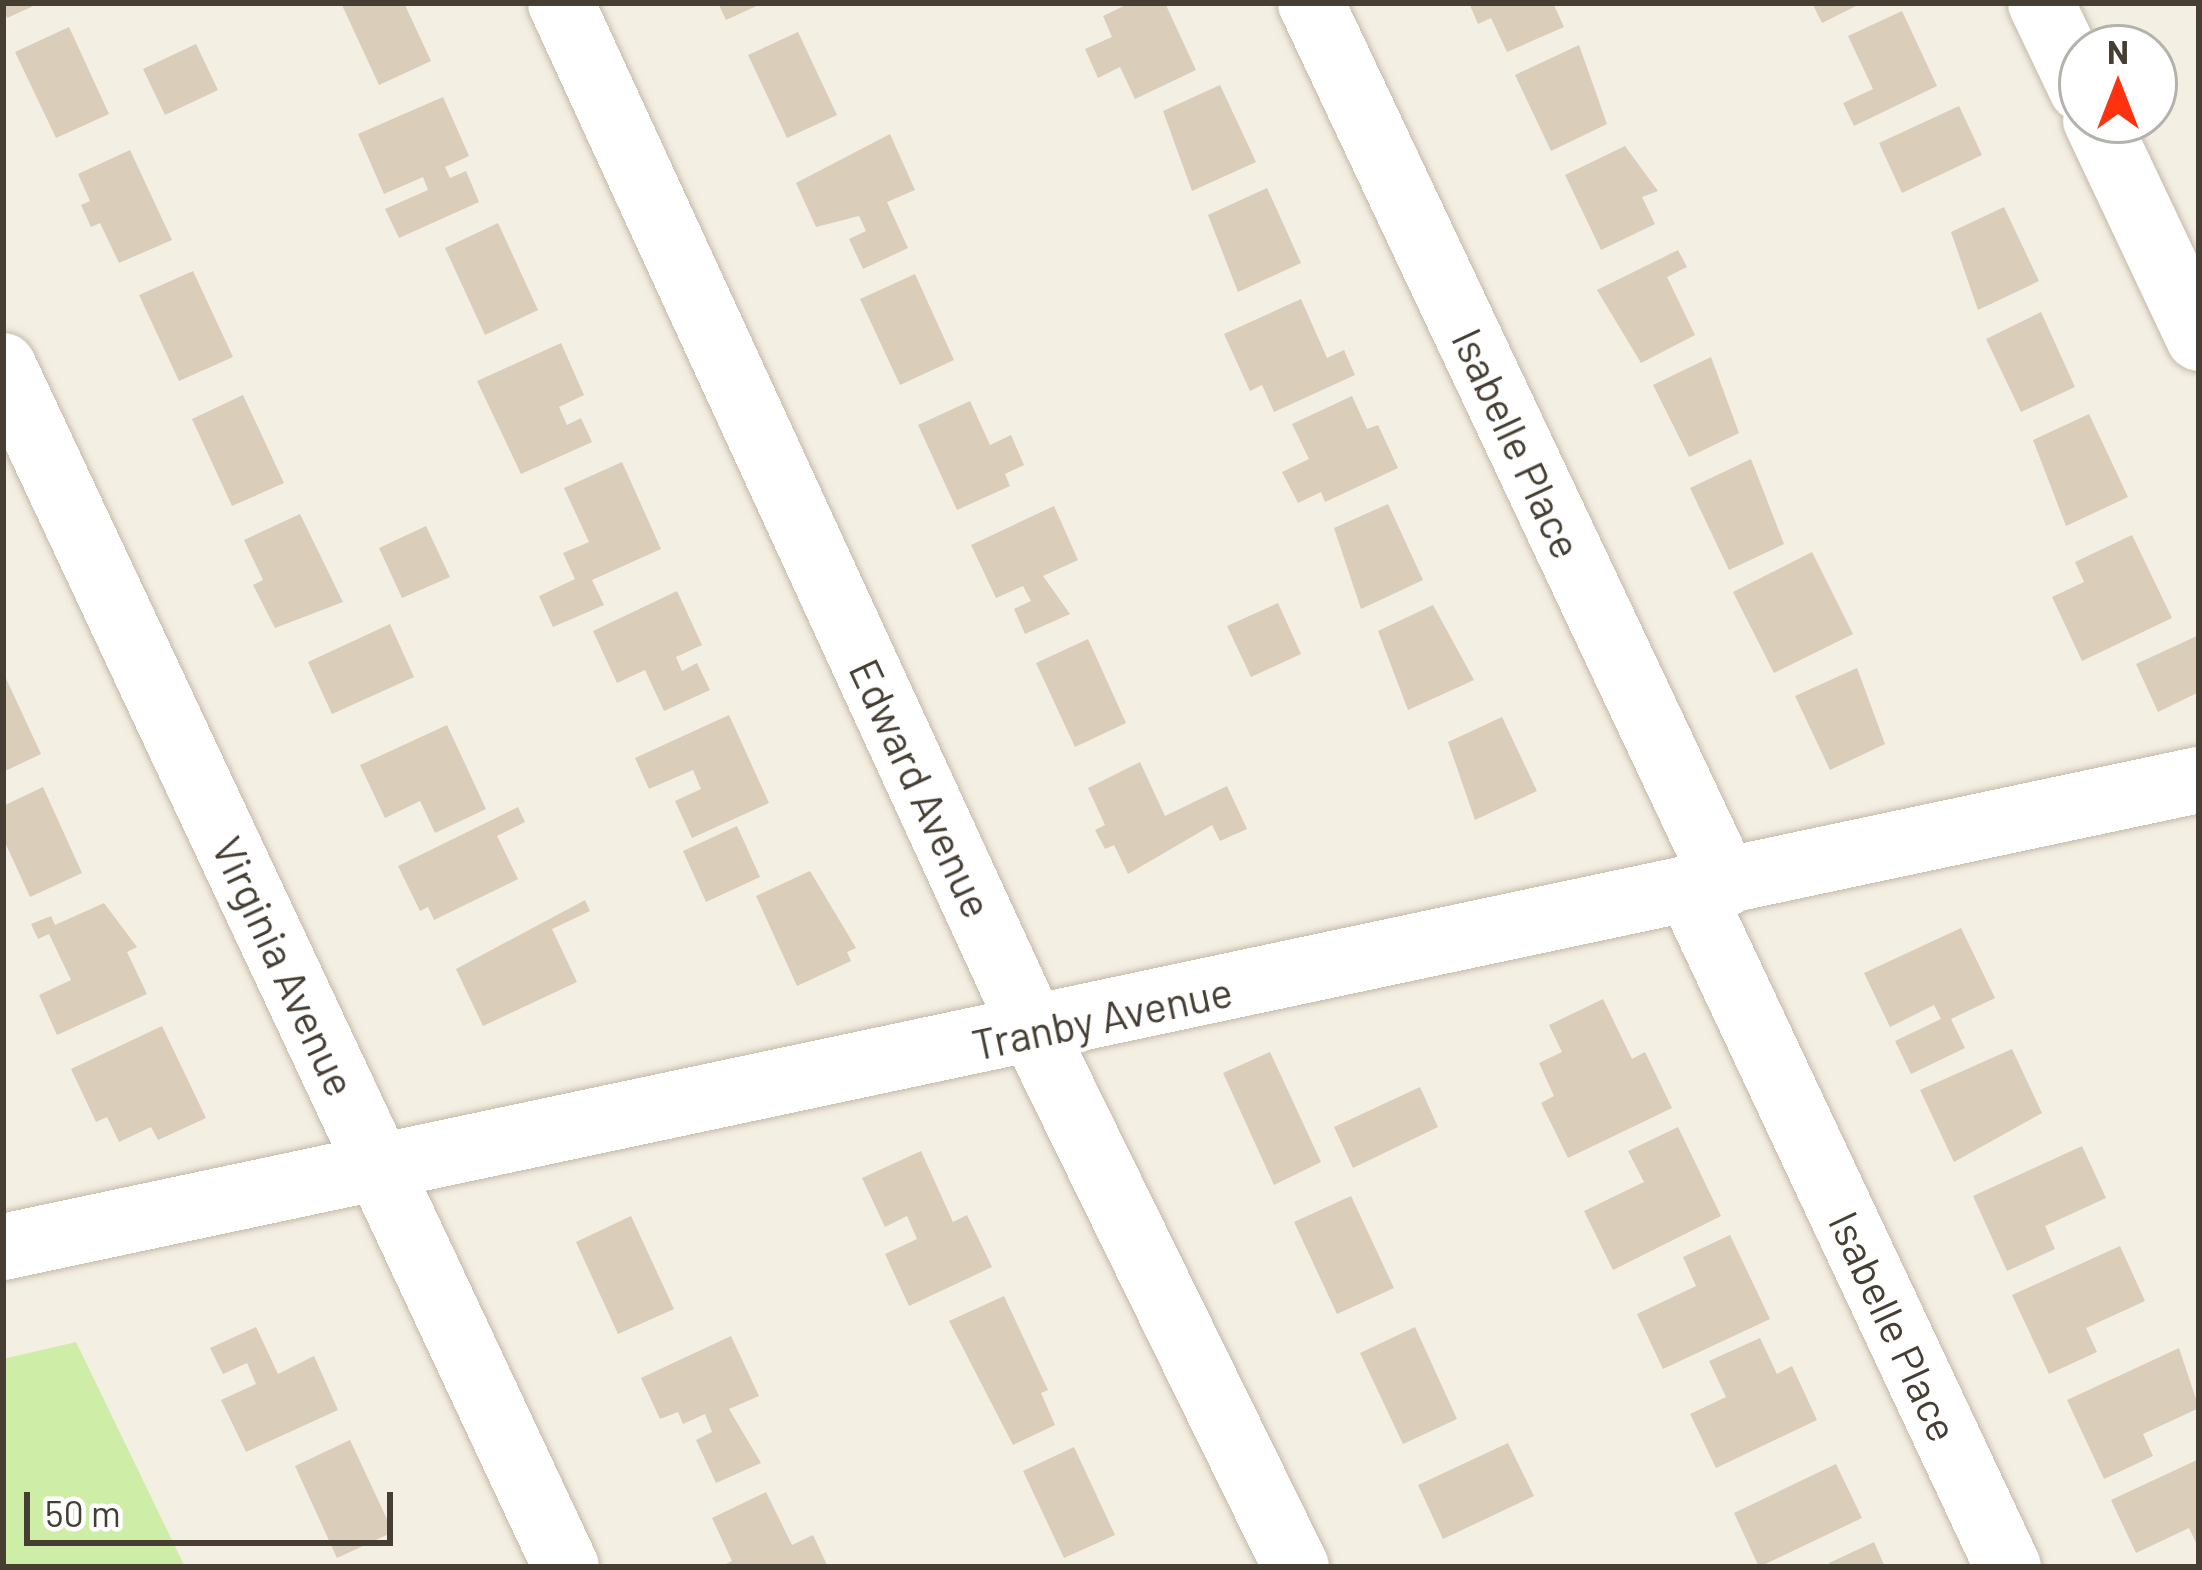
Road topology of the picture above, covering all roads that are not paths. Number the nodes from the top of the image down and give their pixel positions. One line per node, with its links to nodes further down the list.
1 (562, 3): 10 (street, Edward Avenue)
2 (1311, 3): 9 (street, Isabelle Place)
3 (2041, 3): 4 (street)
4 (2058, 39)
5 (2107, 144): 6 (street)
6 (2199, 338)
7 (3, 366): 11 (street, Virginia Avenue)
8 (2199, 780): 9 (street, Tranby Avenue)
9 (1708, 886): 10 (street, Tranby Avenue); 15 (street, Isabelle Place)
10 (1034, 1032): 11 (street, Tranby Avenue); 14 (street, Edward Avenue)
11 (383, 1172): 12 (street, Tranby Avenue); 13 (street, Virginia Avenue)
12 (3, 1247)
13 (566, 1567)
14 (1296, 1567)
15 (2008, 1567)

